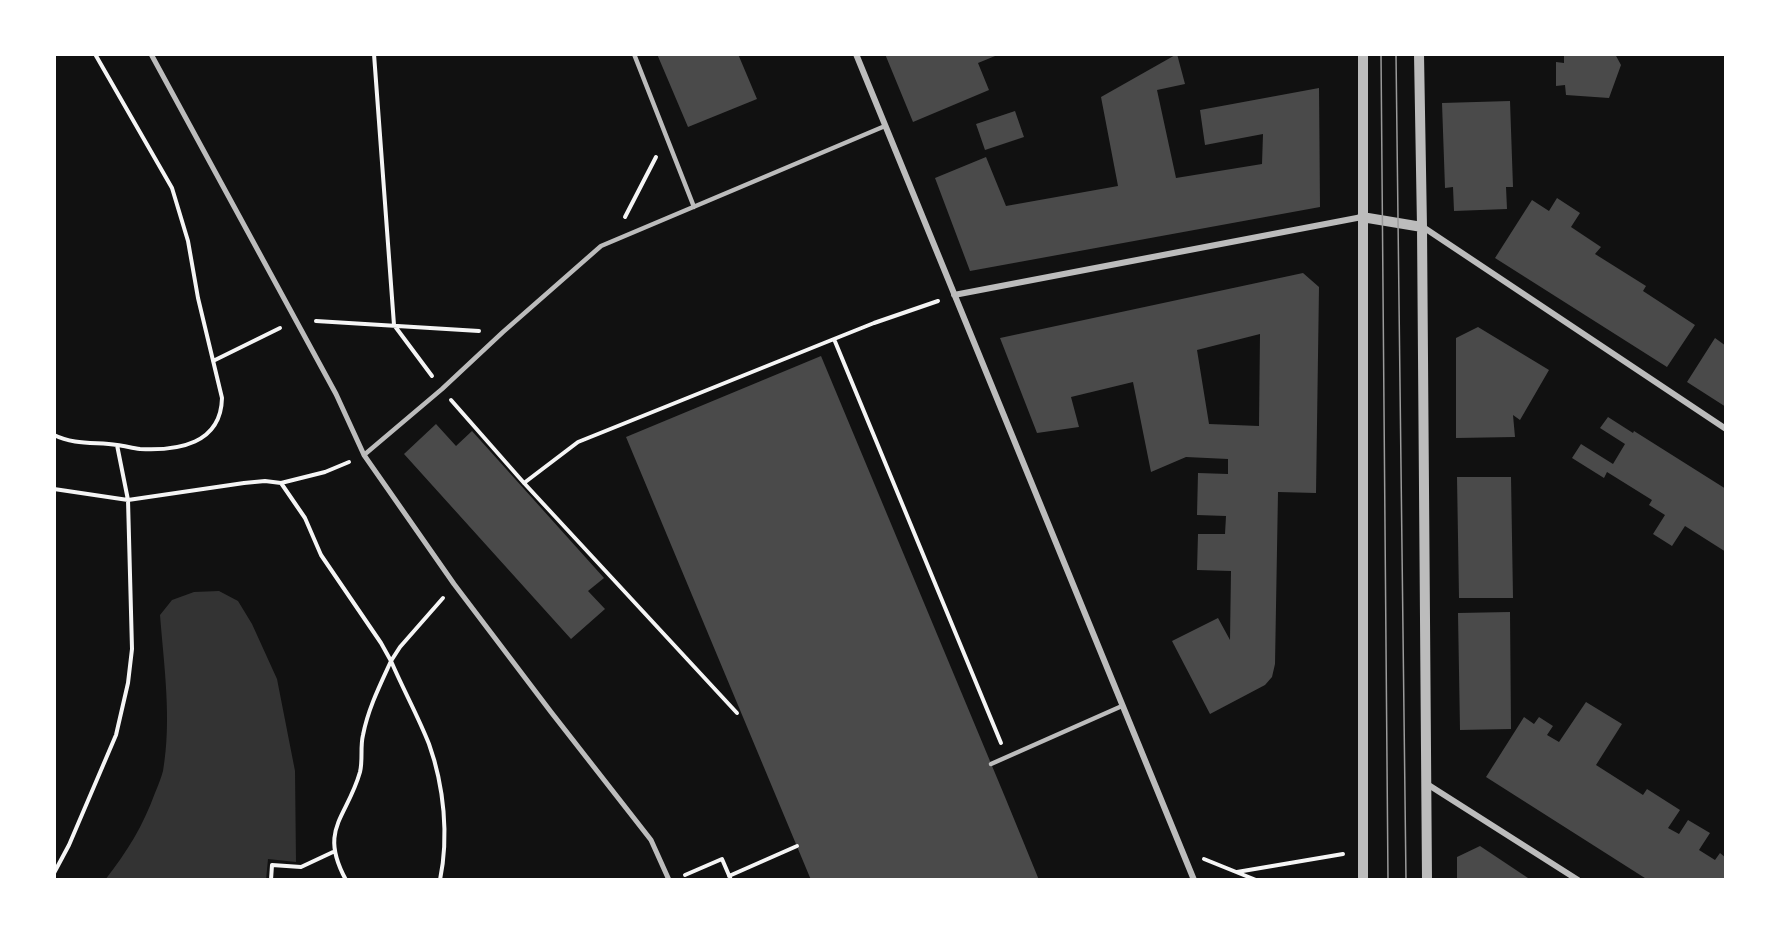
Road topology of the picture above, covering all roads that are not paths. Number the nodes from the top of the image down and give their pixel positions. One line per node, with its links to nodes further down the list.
1 (151, 54): 12 (street)
2 (634, 54): 7 (lane)
3 (856, 54): 6 (street)
4 (1363, 54): 8 (street)
5 (1419, 54): 9 (street)
6 (885, 126): 7 (lane); 10 (street)
7 (694, 207): 12 (lane)
8 (1362, 217): 9 (street); 10 (street); 18 (street)
9 (1422, 227): 11 (street); 15 (street)
10 (954, 295): 13 (street)
11 (1726, 429)
12 (364, 455): 16 (street)
13 (1122, 706): 14 (lane); 17 (street)
14 (991, 764)
15 (1427, 784): 19 (street); 20 (street)
16 (669, 880)
17 (1194, 880)
18 (1363, 880)
19 (1427, 880)
20 (1578, 880)

